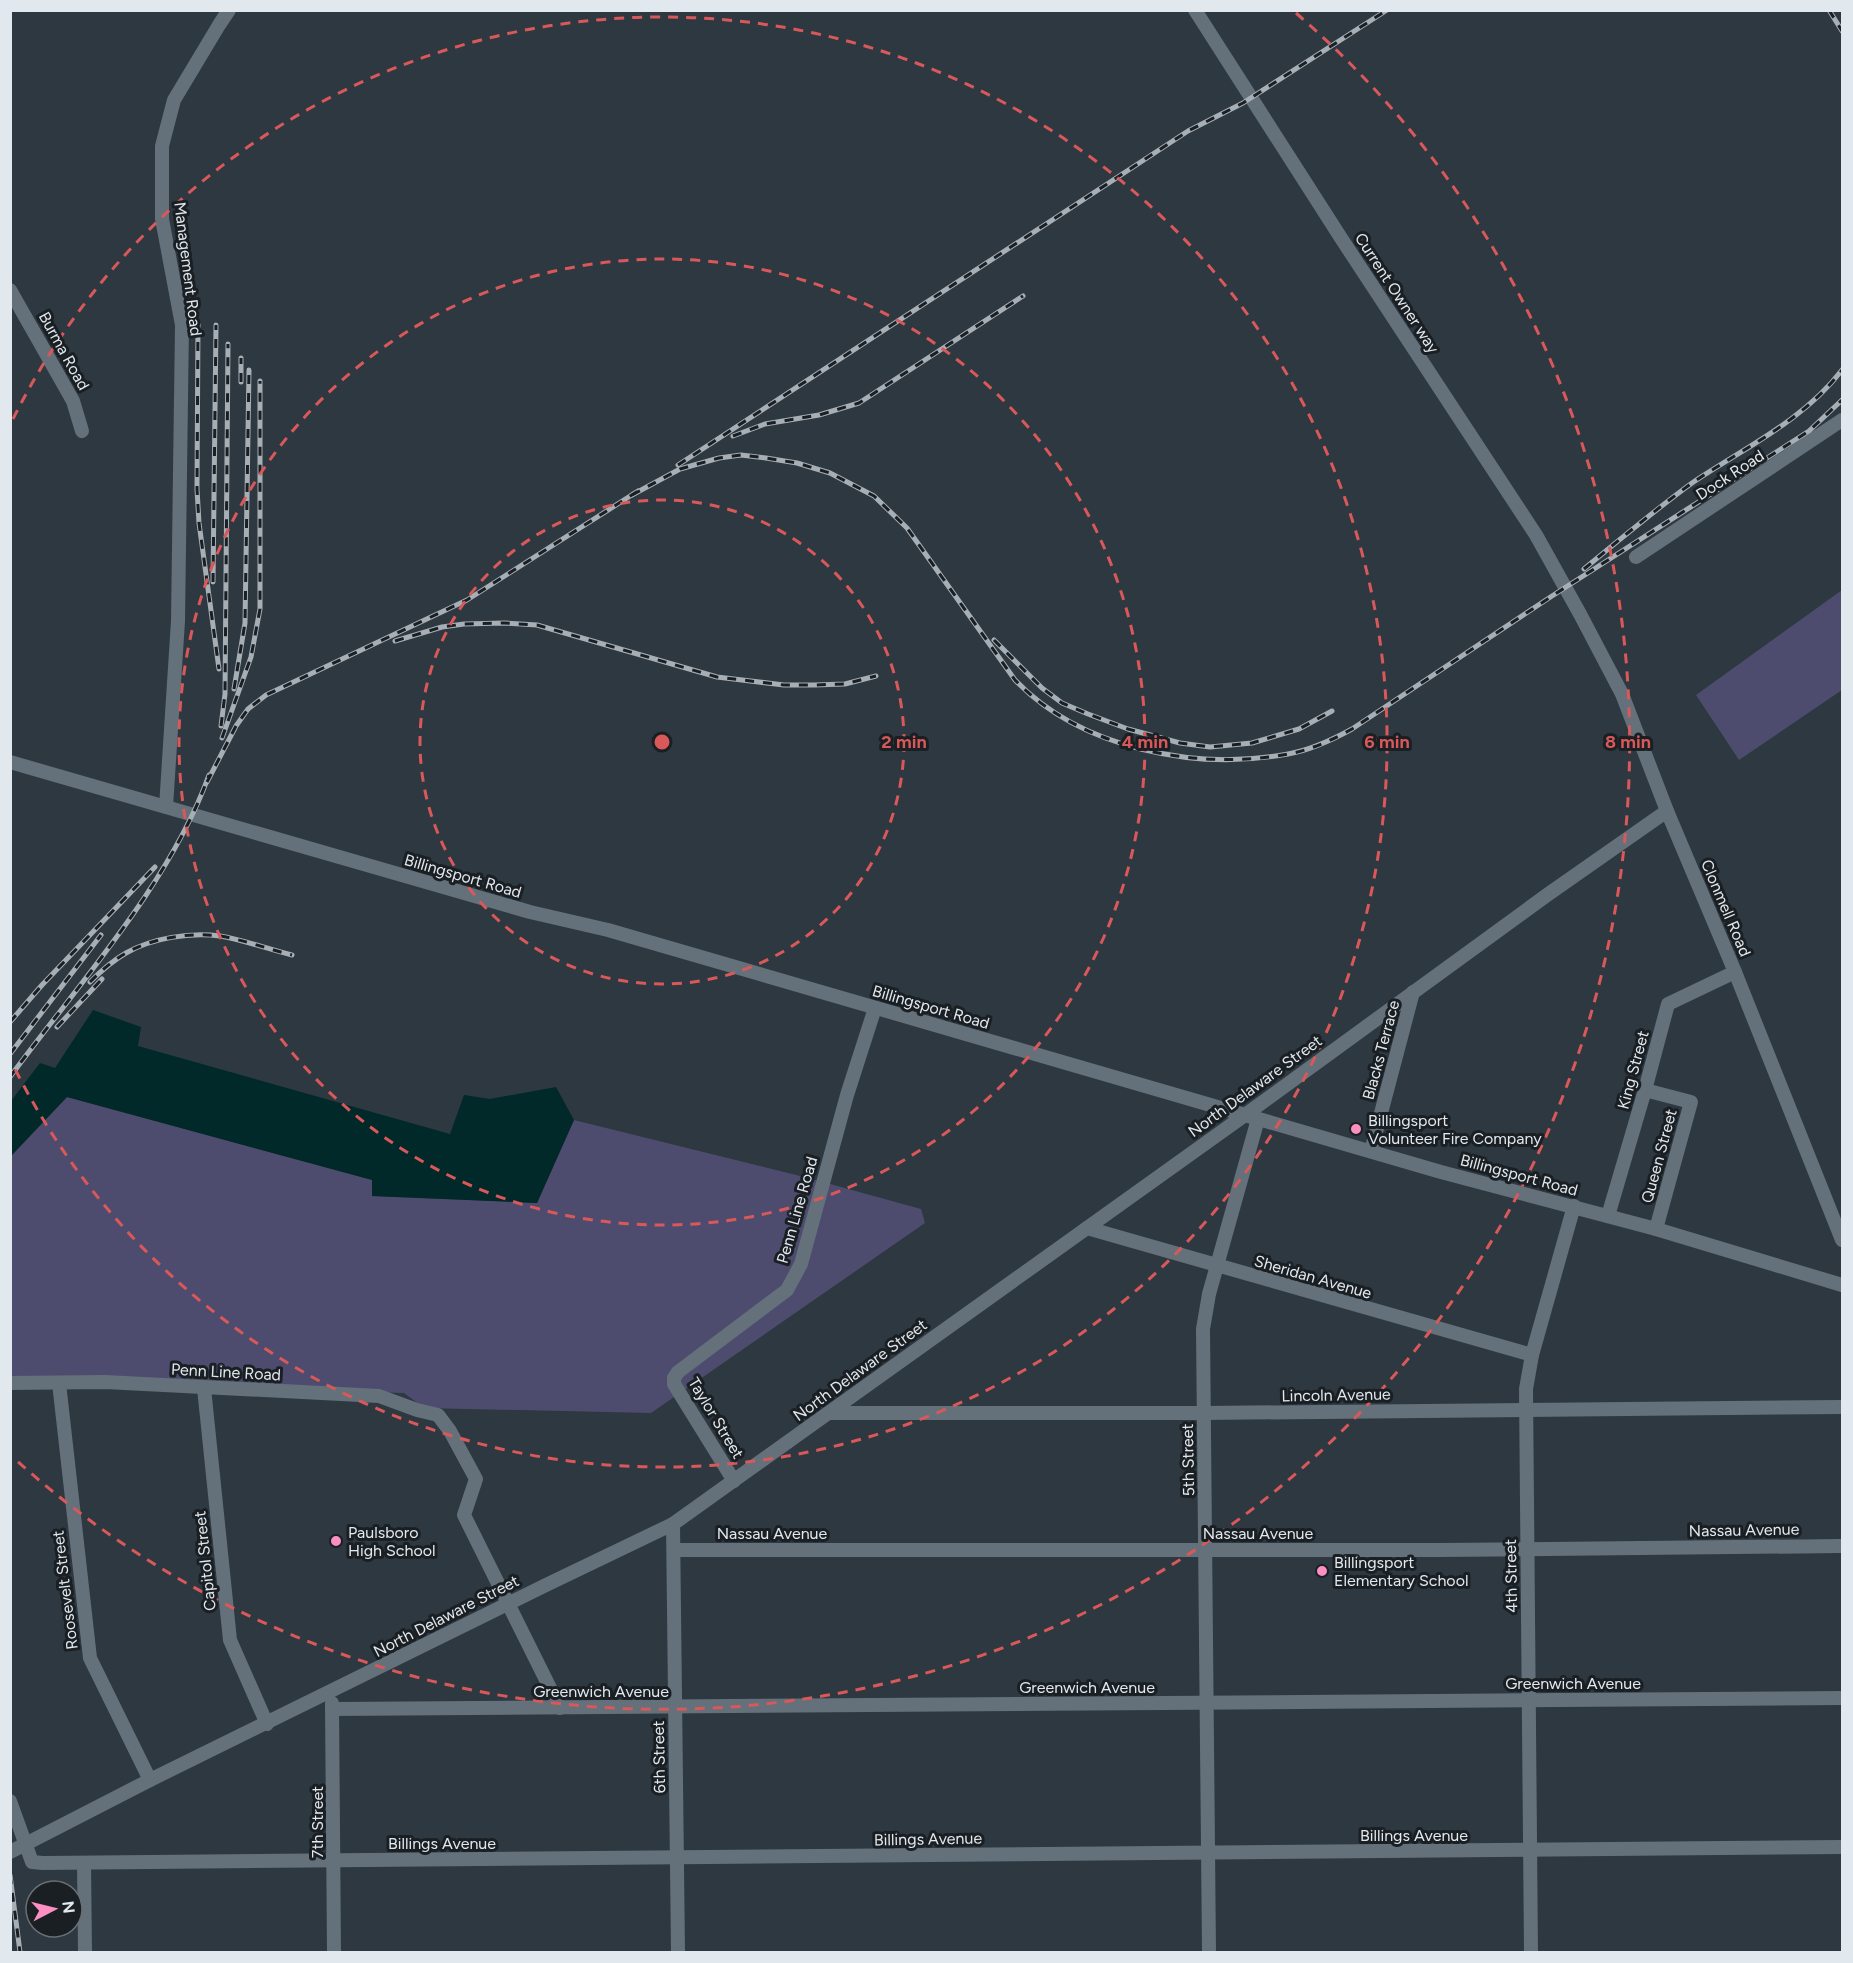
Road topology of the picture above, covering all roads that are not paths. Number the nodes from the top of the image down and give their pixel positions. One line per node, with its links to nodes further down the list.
1 (229, 10): 9 (street, Management Road)
2 (1195, 10): 7 (street, Current Owner way)
3 (10, 290): 5 (street, Burma Road)
4 (1842, 420): 6 (street, Dock Road)
5 (82, 431)
6 (1636, 557)
7 (1569, 594): 10 (street, Clonmell Road)
8 (10, 762): 9 (street, Billingsport Road)
9 (166, 807): 13 (street, Billingsport Road)
10 (1667, 811): 11 (street, Clonmell Road); 12 (street, North Delaware Street)
11 (1735, 972): 14 (street, King Street); 21 (street, Clonmell Road)
12 (1413, 992): 15 (street, North Delaware Street); 16 (street, Blacks Terrace)
13 (876, 1008): 15 (street, Billingsport Road); 25 (street, Penn Line Road)
14 (1645, 1090): 18 (street, King Street); 20 (street, Queen Street)
15 (1251, 1117): 16 (street, Billingsport Road); 19 (street, North Delaware Street); 22 (street, 5th Street)
16 (1371, 1150): 17 (street, Billingsport Road)
17 (1574, 1206): 18 (street, Billingsport Road); 24 (street, 4th Street)
18 (1608, 1216): 20 (street, Billingsport Road)
19 (1087, 1228): 22 (street, Sheridan Avenue); 31 (street, North Delaware Street)
20 (1656, 1229): 23 (street, Billingsport Road)
21 (1842, 1240)
22 (1217, 1267): 24 (street, Sheridan Avenue); 32 (street, 5th Street)
23 (1842, 1285)
24 (1532, 1355): 30 (street, 4th Street)
25 (678, 1372): 33 (street, Taylor Street)
26 (10, 1383): 27 (street, Penn Line Road)
27 (59, 1383): 28 (street, Penn Line Road); 48 (street, Roosevelt Street)
28 (204, 1388): 39 (street, Penn Line Road); 47 (street, Capitol Street)
29 (1842, 1407): 30 (street, Lincoln Avenue)
30 (1526, 1410): 32 (street, Lincoln Avenue); 37 (street, 4th Street)
31 (830, 1413): 32 (street, Lincoln Avenue); 33 (street, North Delaware Street)
32 (1204, 1413): 36 (street, 5th Street)
33 (734, 1481): 34 (street, North Delaware Street)
34 (673, 1524): 38 (street, 6th Street); 39 (street, North Delaware Street)
35 (1842, 1546): 37 (street, Nassau Avenue)
36 (1206, 1549): 37 (street, Nassau Avenue); 38 (street, Nassau Avenue); 43 (street, 5th Street)
37 (1527, 1549): 42 (street, 4th Street)
38 (674, 1550): 44 (street, 6th Street)
39 (508, 1604): 40 (street, North Delaware Street); 45 (street)
40 (332, 1691): 46 (street, 7th Street); 47 (street, North Delaware Street)
41 (1842, 1698): 42 (street, Greenwich Avenue)
42 (1529, 1700): 43 (street, Greenwich Avenue); 52 (street, 4th Street)
43 (1206, 1703): 44 (street, Greenwich Avenue); 54 (street, 5th Street)
44 (675, 1707): 45 (street, Greenwich Avenue); 55 (street, 6th Street)
45 (560, 1708): 46 (street, Greenwich Avenue)
46 (332, 1709): 56 (street, 7th Street)
47 (267, 1724): 48 (street, North Delaware Street)
48 (150, 1780): 50 (street, North Delaware Street)
49 (10, 1802): 50 (street)
50 (26, 1845): 53 (street, North Delaware Street); 57 (street, Billings Avenue)
51 (1842, 1847): 52 (street, Billings Avenue)
52 (1530, 1850): 54 (street, Billings Avenue); 62 (street, 4th Street)
53 (10, 1852)
54 (1207, 1852): 55 (street, Billings Avenue); 61 (street, 5th Street)
55 (677, 1858): 56 (street, Billings Avenue); 60 (street, 6th Street)
56 (333, 1861): 57 (street, Billings Avenue); 59 (street, 7th Street)
57 (84, 1863): 58 (street)
58 (85, 1953)
59 (334, 1953)
60 (678, 1953)
61 (1209, 1953)
62 (1531, 1953)

